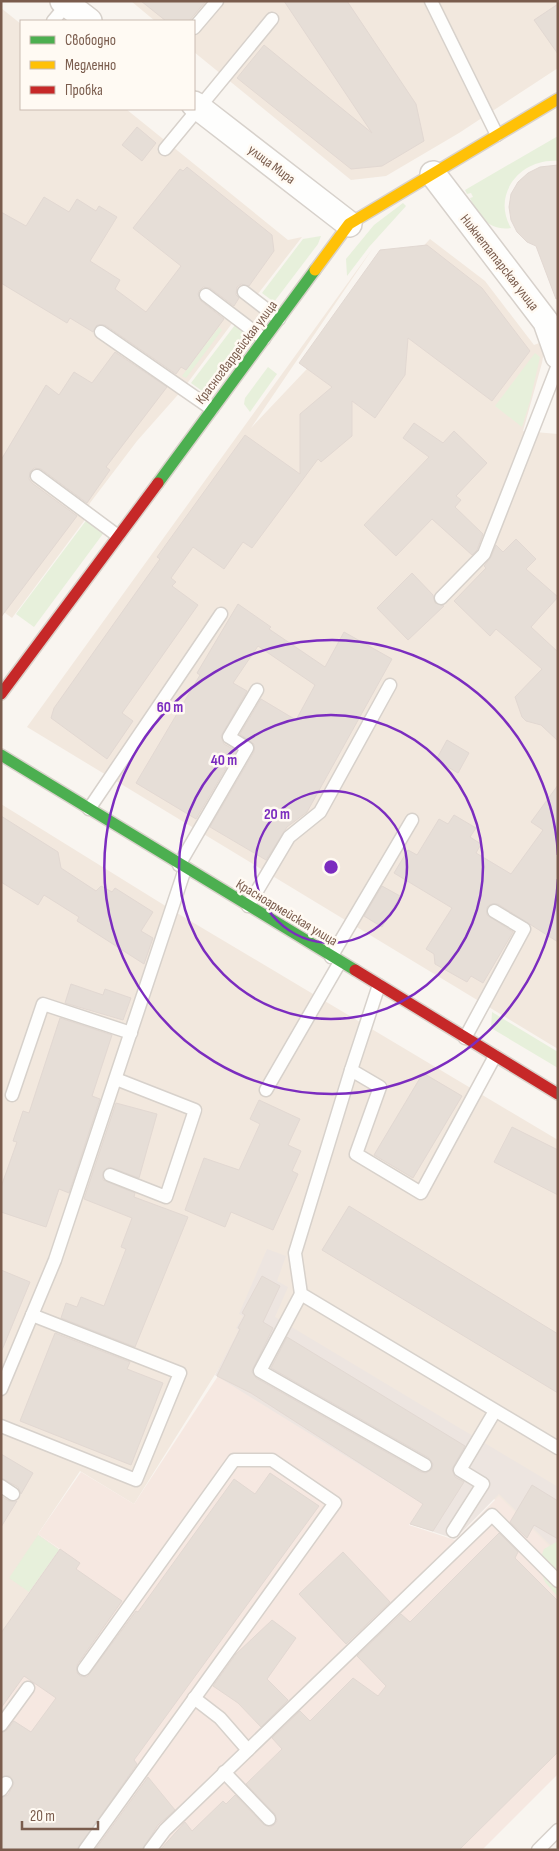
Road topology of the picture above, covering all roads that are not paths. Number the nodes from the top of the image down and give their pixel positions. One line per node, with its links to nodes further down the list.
1 (217, 1): 6 (lane)
2 (431, 1): 10 (lane)
3 (63, 7): 5 (street)
4 (272, 19): 8 (lane)
5 (87, 20)
6 (195, 27)
7 (558, 99): 10 (street, Красногвардейская улица)
8 (196, 106): 13 (street, улица Мира)
9 (193, 110): 11 (lane)
10 (497, 135): 12 (street, Красногвардейская улица)
11 (165, 149)
12 (433, 174): 13 (street, Красногвардейская улица); 19 (street, Нижнетатарская улица)
13 (350, 224): 16 (street, Красногвардейская улица)
14 (244, 292): 16 (lane)
15 (206, 295): 18 (lane)
16 (279, 319): 18 (street, Красногвардейская улица)
17 (101, 332): 21 (lane)
18 (264, 339): 21 (street, Красногвардейская улица)
19 (558, 356)
20 (558, 365): 24 (lane)
21 (212, 410): 23 (street, Красногвардейская улица)
22 (37, 476): 23 (lane)
23 (118, 536): 28 (street, Красногвардейская улица)
24 (441, 598)
25 (221, 614): 30 (lane)
26 (390, 685): 33 (lane)
27 (256, 690): 32 (lane)
28 (1, 694)
29 (1, 755): 30 (street, Красноармейская улица)
30 (89, 809): 32 (street, Красноармейская улица)
31 (412, 820): 35 (lane)
32 (182, 867): 33 (street, Красноармейская улица); 37 (lane)
33 (248, 906): 35 (street, Красноармейская улица)
34 (494, 911): 38 (lane)
35 (336, 959): 36 (street, Красноармейская улица); 42 (lane)
36 (379, 985): 38 (street, Красноармейская улица); 40 (lane)
37 (131, 1034): 41 (lane); 44 (lane)
38 (465, 1038): 39 (street, Красноармейская улица)
39 (495, 1056): 40 (lane); 43 (street, Красноармейская улица)
40 (351, 1070): 46 (lane)
41 (116, 1079): 45 (lane); 47 (lane)
42 (266, 1090)
43 (558, 1094)
44 (12, 1095)
45 (110, 1175)
46 (301, 1294): 49 (lane); 52 (lane)
47 (32, 1315): 48 (lane); 50 (lane)
48 (1, 1388)
49 (495, 1411): 51 (lane); 55 (lane)
50 (1, 1426)
51 (558, 1448)
52 (425, 1465)
53 (1, 1486): 54 (lane)
54 (13, 1494)
55 (453, 1531)
56 (558, 1581): 61 (lane)
57 (84, 1669): 59 (lane)
58 (28, 1688): 60 (lane)
59 (194, 1698): 61 (lane); 65 (lane)
60 (1, 1725)
61 (248, 1750): 62 (lane)
62 (224, 1772): 63 (lane); 66 (lane)
63 (269, 1819)
64 (558, 1830): 67 (lane)
65 (85, 1850)
66 (150, 1850)
67 (538, 1850)

